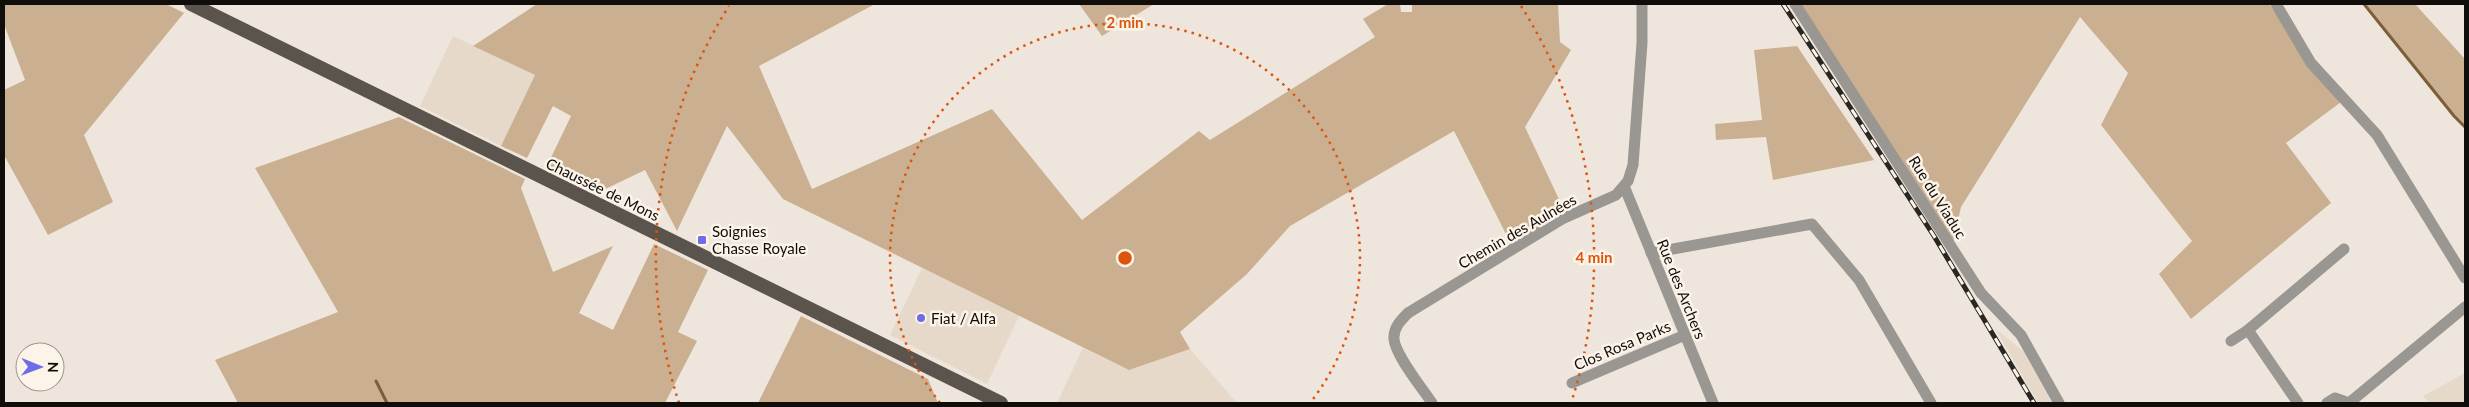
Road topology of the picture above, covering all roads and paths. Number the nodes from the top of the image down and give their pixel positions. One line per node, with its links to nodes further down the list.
1 (191, 4): 14 (main road, Chaussée de Mons)
2 (1642, 4): 5 (street)
3 (1795, 4): 18 (street, Rue du Viaduc)
4 (2276, 4): 8 (street)
5 (1624, 186): 7 (street, Rue des Archers); 15 (street, Chemin des Aulnées)
6 (2344, 248): 10 (street)
7 (1651, 253): 11 (street, Rue des Archers); 17 (street)
8 (2465, 278)
9 (2465, 307): 21 (street)
10 (2248, 330): 12 (street); 19 (street)
11 (1685, 335): 13 (street, Clos Rosa Parks); 16 (street, Rue des Archers)
12 (2231, 341)
13 (1572, 383)
14 (1001, 403)
15 (1432, 403)
16 (1713, 403)
17 (1930, 403)
18 (2060, 403)
19 (2298, 403)
20 (2327, 403): 21 (street)
21 (2349, 403)

